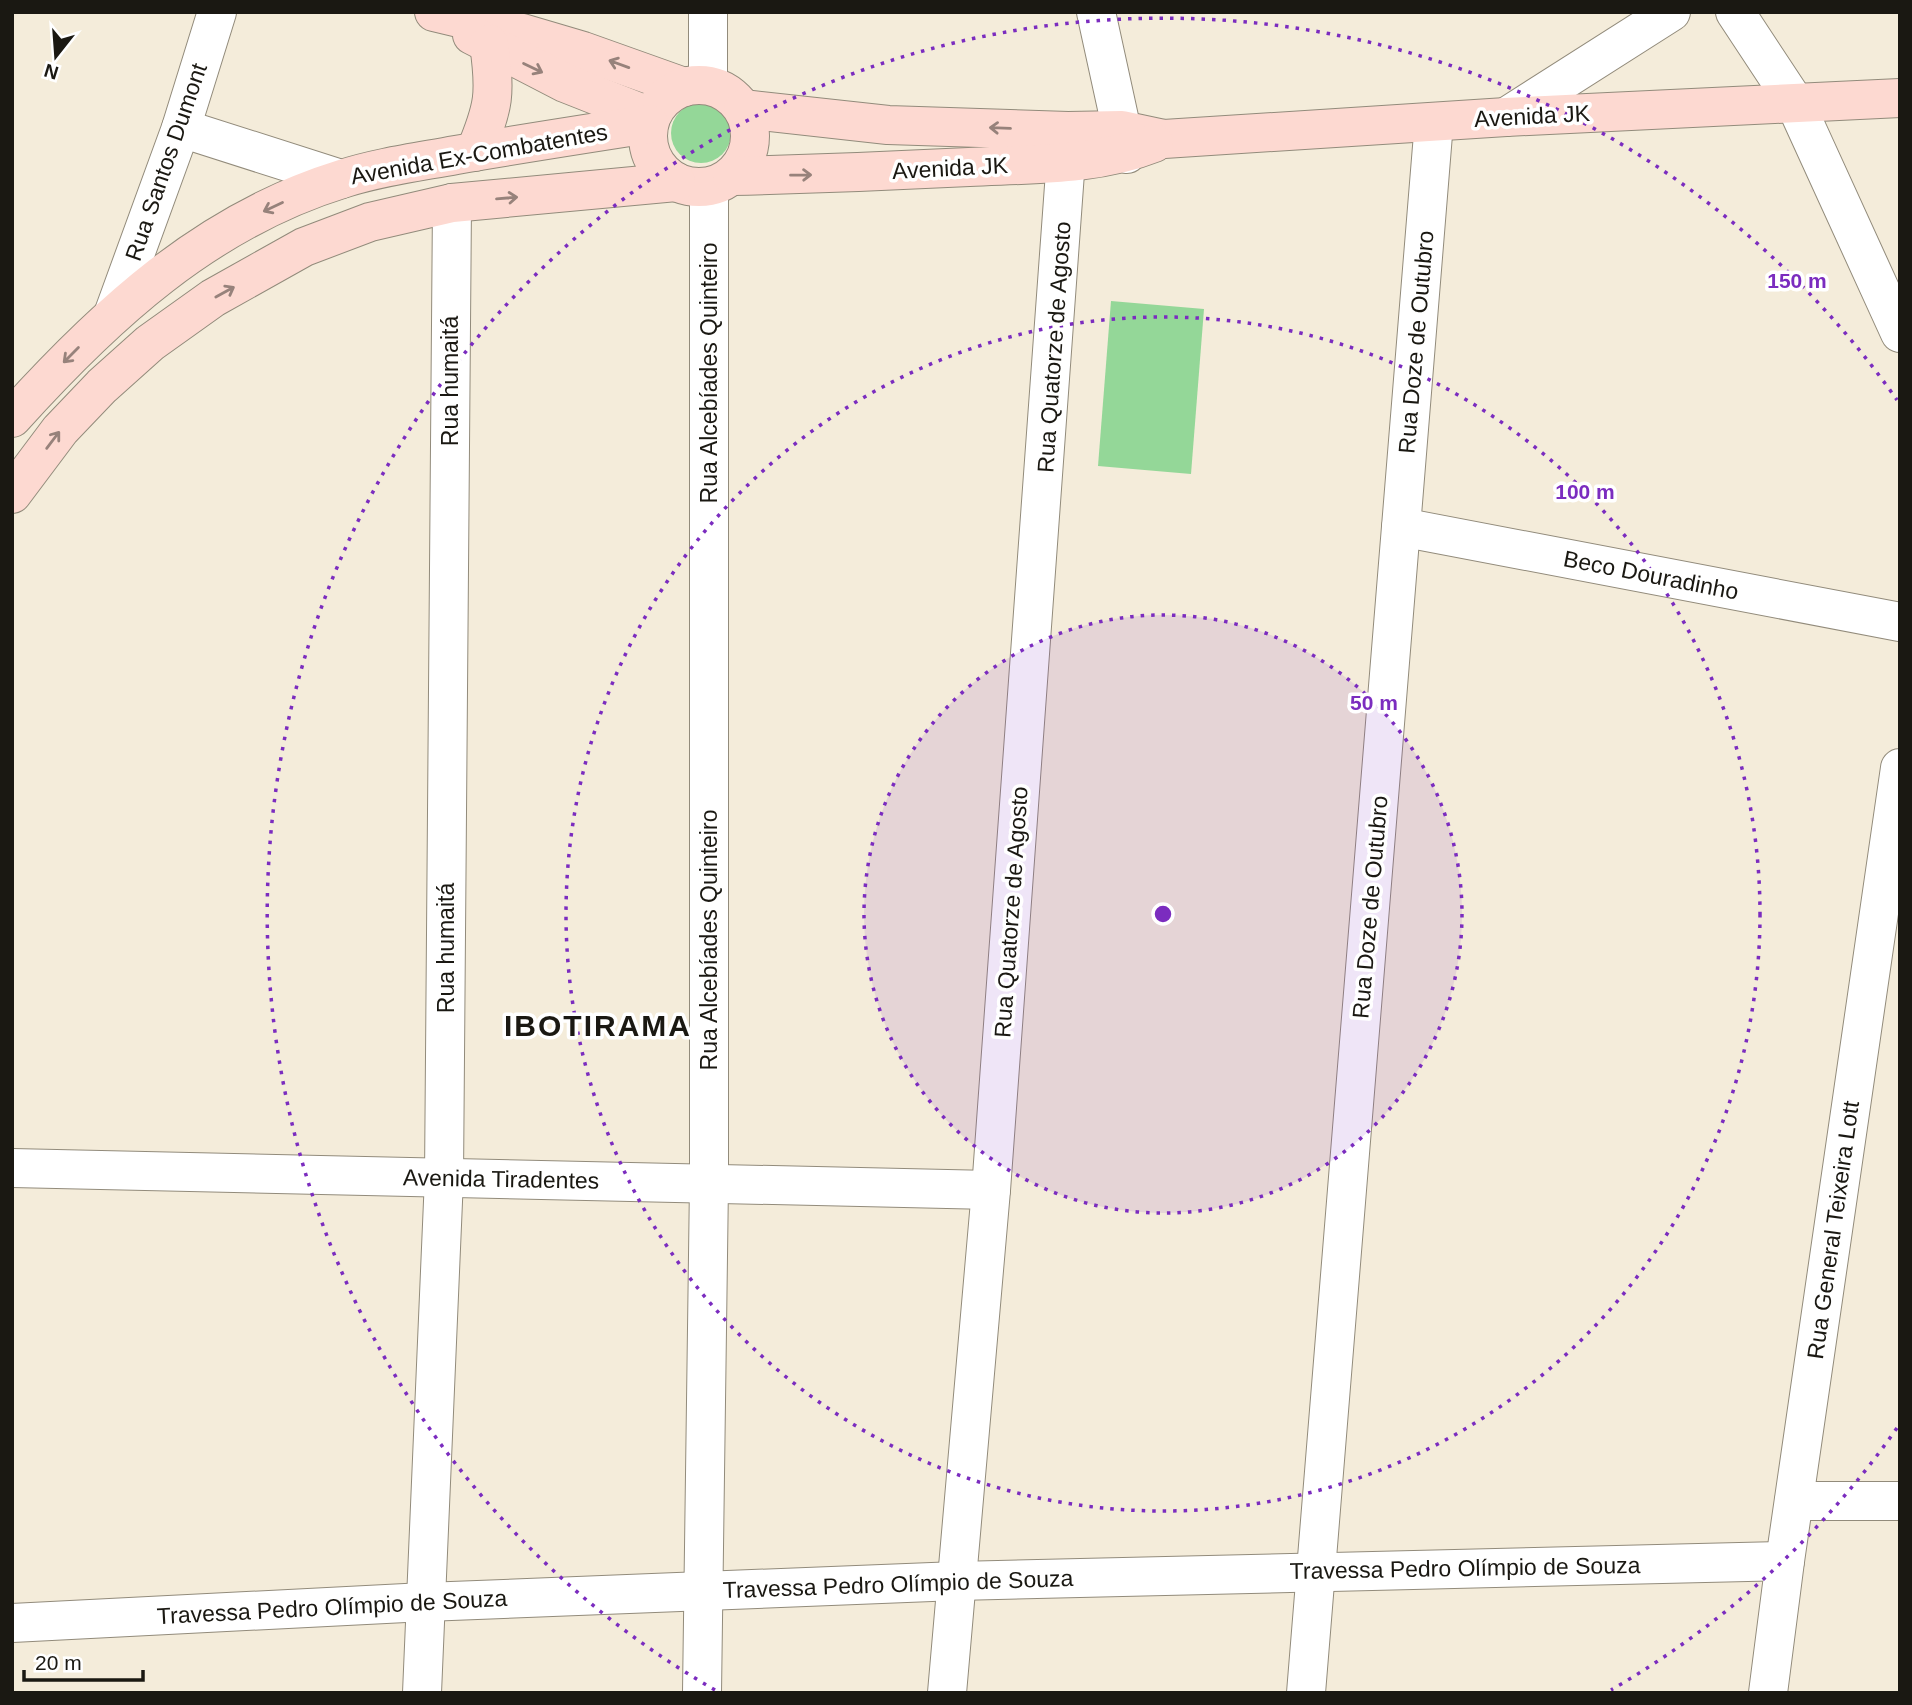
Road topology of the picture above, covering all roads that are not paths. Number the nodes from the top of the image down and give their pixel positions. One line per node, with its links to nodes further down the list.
1 (218, 12): 15 (street, Rua Santos Dumont)
2 (432, 12): 7 (main road); 8 (main road, one-way to 2)
3 (708, 12): 8 (street)
4 (1096, 12): 16 (street)
5 (1671, 12): 12 (street)
6 (1735, 12): 10 (street)
7 (489, 44): 13 (main road, one-way to 13); 18 (main road)
8 (696, 86): 11 (main road); 13 (main road)
9 (1900, 98): 10 (main road, Avenida JK)
10 (1795, 103): 12 (main road, Avenida JK); 23 (street)
11 (743, 109): 17 (main road, Avenida JK, one-way to 11); 20 (main road)
12 (1506, 117): 14 (main road, Avenida JK)
13 (650, 121): 18 (main road, Avenida Ex-Combatentes); 20 (main road)
14 (1434, 122): 16 (main road, Avenida JK); 26 (street, Rua Doze de Outubro)
15 (181, 128): 19 (street); 22 (street, Rua Santos Dumont)
16 (1124, 142): 17 (main road, Avenida JK)
17 (1068, 147): 20 (main road, Avenida JK, one-way to 17); 32 (street, Rua Quatorze de Agosto)
18 (475, 152): 19 (main road, Avenida Ex-Combatentes)
19 (341, 179): 22 (main road, Avenida Ex-Combatentes, one-way to 22)
20 (706, 182): 21 (main road, Avenida Ex-Combatentes, one-way to 20); 31 (street, Rua Alcebíades Quinteiro)
21 (452, 203): 25 (main road, Avenida Ex-Combatentes, one-way to 21); 30 (street, Rua humaitá)
22 (114, 312): 24 (main road, Avenida Ex-Combatentes, one-way to 24)
23 (1900, 333)
24 (12, 418)
25 (12, 494)
26 (1401, 527): 27 (street, Beco Douradinho); 36 (street, Rua Doze de Outubro)
27 (1900, 622)
28 (1900, 768): 33 (street, Rua General Teixeira Lott)
29 (12, 1168): 30 (street, Avenida Tiradentes)
30 (444, 1178): 31 (street, Avenida Tiradentes); 39 (street, Rua humaitá)
31 (709, 1183): 32 (street, Avenida Tiradentes); 38 (street, Rua Alcebíades Quinteiro)
32 (990, 1190): 37 (street, Rua Quatorze de Agosto)
33 (1794, 1501): 34 (street); 35 (street, Rua General Teixeira Lott)
34 (1900, 1501)
35 (1785, 1561): 36 (street, Travessa Pedro Olímpio de Souza); 45 (street, Rua General Teixeira Lott)
36 (1315, 1571): 37 (street, Travessa Pedro Olímpio de Souza); 44 (street, Rua Doze de Outubro)
37 (957, 1581): 38 (street, Travessa Pedro Olímpio de Souza); 43 (street, Rua Quatorze de Agosto)
38 (702, 1592): 39 (street, Travessa Pedro Olímpio de Souza); 42 (street, Rua Alcebíades Quinteiro)
39 (425, 1602): 40 (street, Travessa Pedro Olímpio de Souza); 41 (street, Rua humaitá)
40 (12, 1623)
41 (422, 1693)
42 (702, 1693)
43 (947, 1693)
44 (1306, 1693)
45 (1768, 1693)

